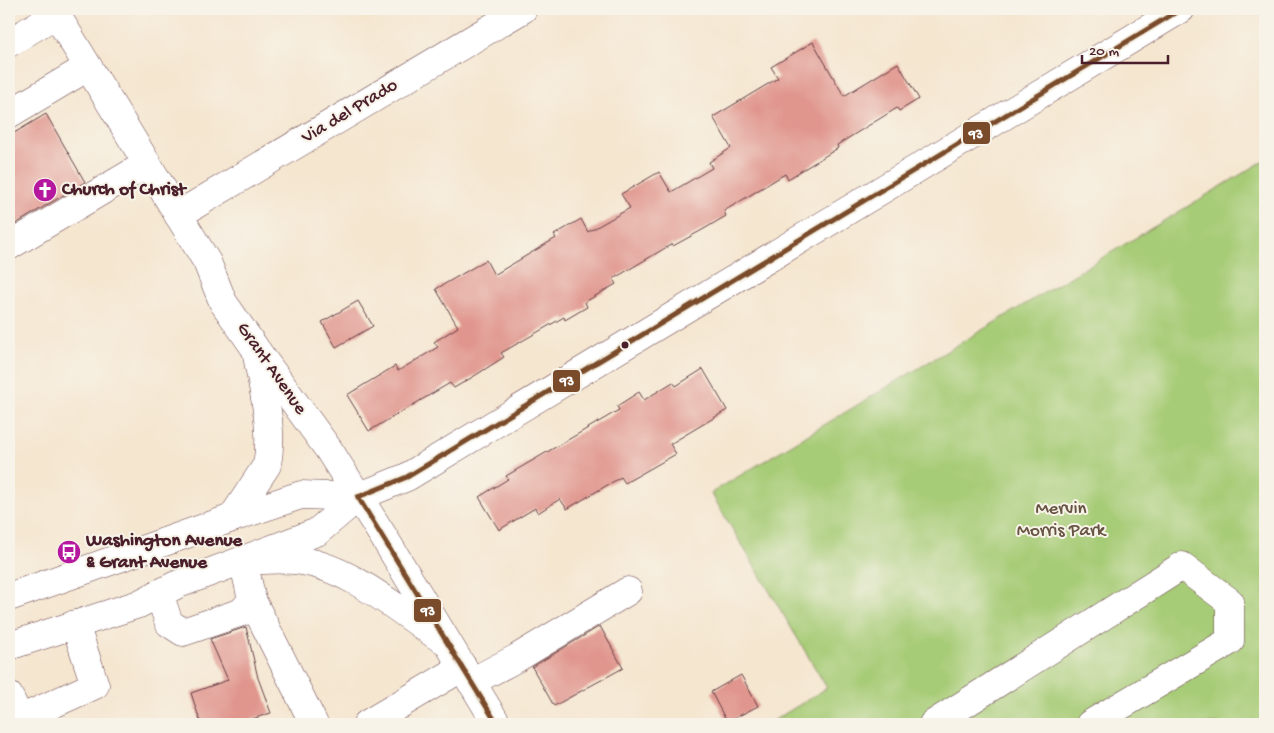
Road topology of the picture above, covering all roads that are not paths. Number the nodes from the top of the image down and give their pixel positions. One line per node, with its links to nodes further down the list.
1 (523, 9): 8 (main road, Via del Prado)
2 (1180, 9): 11 (main road)
3 (55, 11): 4 (main road); 5 (main road, Grant Avenue)
4 (9, 43)
5 (88, 67): 6 (main road); 7 (main road, Grant Avenue)
6 (9, 114)
7 (147, 164): 8 (main road, Grant Avenue); 9 (main road)
8 (178, 215): 10 (main road, Grant Avenue)
9 (9, 246)
10 (257, 351): 11 (main road, Grant Avenue); 12 (main road)
11 (358, 497): 12 (main road); 13 (main road); 19 (main road, Grant Avenue)
12 (232, 518): 16 (main road)
13 (243, 560): 15 (main road); 17 (main road); 19 (main road)
14 (628, 591): 21 (main road)
15 (159, 593): 17 (main road); 18 (main road)
16 (9, 597)
17 (252, 600): 23 (main road)
18 (75, 624): 20 (main road); 22 (main road)
19 (448, 644): 21 (main road, Grant Avenue)
20 (9, 646)
21 (467, 675): 24 (main road); 25 (main road, Grant Avenue)
22 (9, 696)
23 (314, 724)
24 (369, 724)
25 (497, 724)
26 (933, 724): 27 (main road)
27 (1090, 724)

